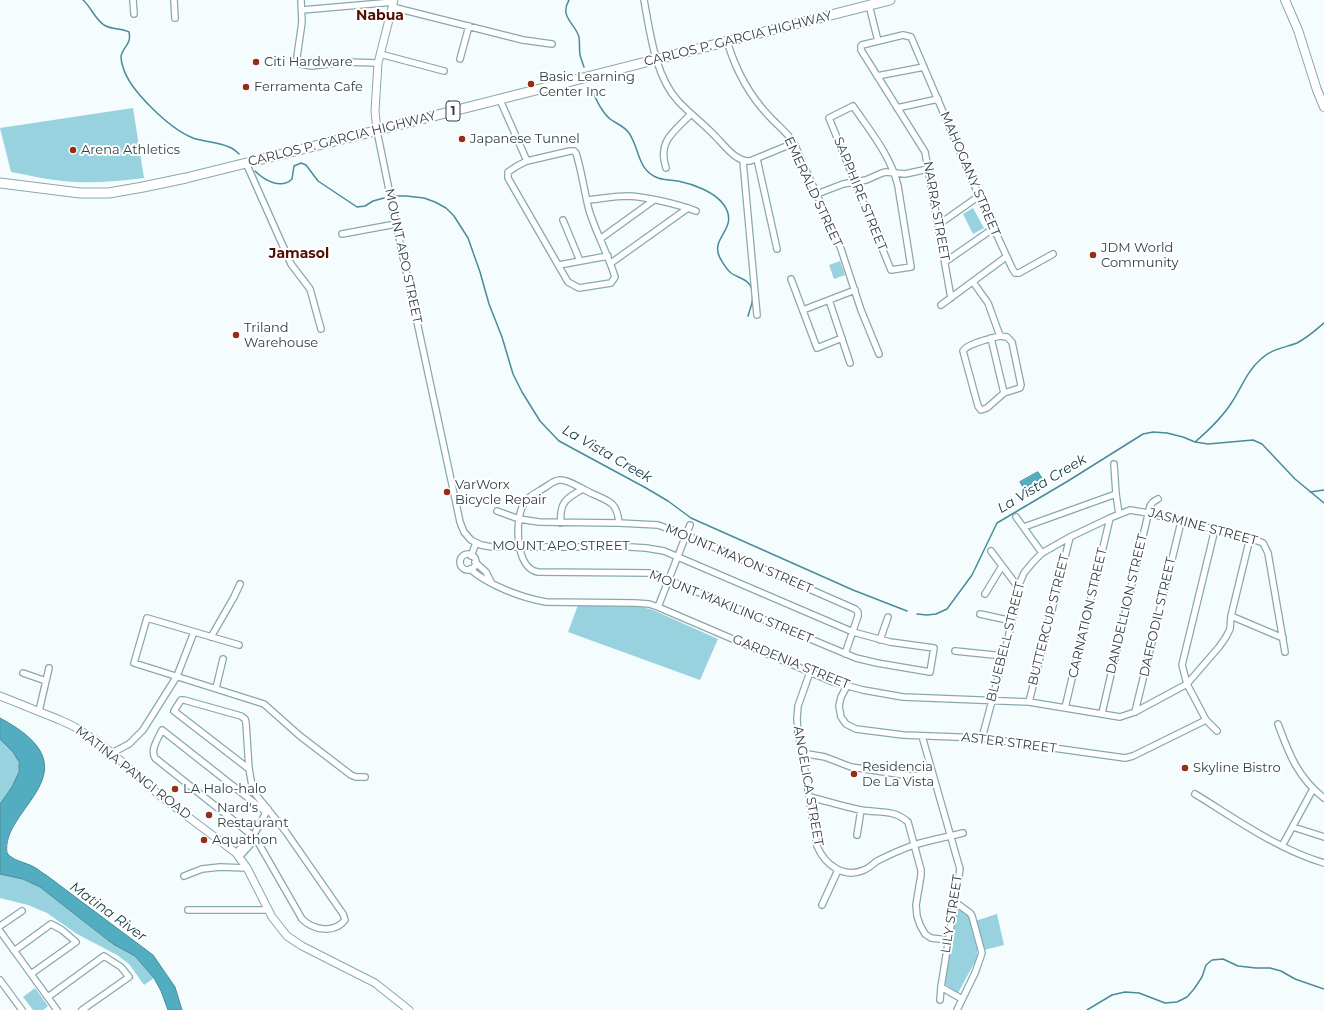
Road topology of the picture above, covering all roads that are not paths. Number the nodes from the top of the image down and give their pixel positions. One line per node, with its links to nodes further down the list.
1 (133, 0): 10 (street)
2 (174, 0): 11 (street)
3 (301, 0): 9 (street)
4 (644, 0): 18 (street)
5 (890, 0): 8 (highway, CARLOS P. GARCIA HIGHWAY / 1)
6 (1285, 0): 25 (main road)
7 (393, 3): 9 (street); 12 (street); 16 (street)
8 (869, 5): 13 (highway, CARLOS P. GARCIA HIGHWAY / 1); 14 (street)
9 (302, 10): 19 (street)
10 (134, 14)
11 (175, 18)
12 (469, 26): 15 (street); 17 (street)
13 (727, 41): 18 (highway, CARLOS P. GARCIA HIGHWAY / 1); 29 (street, EMERALD STREET)
14 (878, 41): 20 (street, MAHOGANY STREET); 22 (street, NARRA STREET)
15 (552, 44)
16 (380, 54): 19 (street); 21 (street)
17 (460, 59)
18 (657, 59): 24 (highway, CARLOS P. GARCIA HIGHWAY / 1); 27 (street)
19 (378, 63): 28 (street)
20 (924, 67): 22 (street); 23 (street, MAHOGANY STREET)
21 (444, 71)
22 (877, 76): 26 (street, NARRA STREET)
23 (938, 99): 26 (street); 40 (street, MAHOGANY STREET)
24 (500, 100): 28 (highway, CARLOS P. GARCIA HIGHWAY / 1); 31 (street)
25 (1324, 107)
26 (897, 108): 35 (street, NARRA STREET)
27 (691, 114): 32 (street); 34 (street)
28 (377, 131): 33 (highway, CARLOS P. GARCIA HIGHWAY / 1); 46 (street, MOUNT APO STREET)
29 (794, 143): 30 (street); 39 (street, EMERALD STREET)
30 (757, 159): 32 (street); 51 (street)
31 (527, 161): 41 (street); 58 (street)
32 (743, 161): 66 (street)
33 (246, 164): 38 (highway, CARLOS P. GARCIA HIGHWAY / 1); 67 (street)
34 (666, 168)
35 (928, 170): 36 (street); 47 (street, NARRA STREET)
36 (895, 173): 37 (street); 37 (street, SAPPHIRE STREET); 37 (street, SAPPHIRE STREET)
37 (854, 182): 39 (street)
38 (0, 183)
39 (817, 194): 61 (street, EMERALD STREET)
40 (979, 196): 47 (street); 48 (street, MAHOGANY STREET)
41 (587, 200): 42 (street); 50 (street)
42 (654, 200): 43 (street); 50 (street)
43 (688, 208): 44 (street); 57 (street)
44 (696, 211)
45 (563, 220): 55 (street)
46 (396, 224): 49 (street); 93 (street, MOUNT APO STREET)
47 (938, 225): 56 (street, NARRA STREET)
48 (994, 228): 54 (street, MAHOGANY STREET); 56 (street)
49 (342, 234)
50 (600, 239): 53 (street)
51 (777, 249)
52 (1053, 254): 54 (street, MAHOGANY STREET)
53 (608, 256): 55 (street); 57 (street)
54 (1006, 257): 60 (street)
55 (580, 261): 58 (street)
56 (945, 262): 62 (street, NARRA STREET)
57 (611, 263): 58 (street)
58 (559, 265)
59 (791, 279): 65 (street)
60 (973, 282): 62 (street); 68 (street)
61 (855, 290): 63 (street); 71 (street, EMERALD STREET)
62 (951, 298): 64 (street)
63 (830, 300): 65 (street); 69 (street)
64 (941, 305)
65 (803, 310): 69 (street)
66 (757, 315)
67 (321, 328)
68 (1000, 336): 70 (street); 73 (street)
69 (842, 338): 72 (street)
70 (992, 338): 73 (street); 73 (street)
71 (879, 354)
72 (850, 363)
73 (1004, 393)
74 (1114, 464): 76 (street)
75 (583, 489): 83 (street); 85 (street); 86 (street)
76 (1116, 494): 80 (street); 88 (street)
77 (1158, 499): 79 (street, DANDELLION STREET)
78 (497, 511): 83 (street, MOUNT MAYON STREET)
79 (1148, 512): 80 (street, JASMINE STREET); 84 (street, JASMINE STREET); 138 (street, DANDELLION STREET)
80 (1119, 514): 82 (street, JASMINE STREET)
81 (1016, 517): 88 (street)
82 (1110, 518): 91 (street, JASMINE STREET); 135 (street, CARNATION STREET)
83 (520, 519): 85 (street, MOUNT MAYON STREET); 94 (street)
84 (1181, 522): 89 (street, JASMINE STREET); 137 (street, DAFFODIL STREET)
85 (562, 523): 86 (street, MOUNT MAYON STREET)
86 (619, 523): 90 (street, MOUNT MAYON STREET)
87 (690, 525): 90 (street)
88 (1024, 527): 96 (street)
89 (1215, 529): 92 (street, JASMINE STREET); 129 (street)
90 (686, 535): 98 (street); 113 (street, MOUNT MAYON STREET)
91 (1070, 538): 96 (street, JASMINE STREET); 134 (street, BUTTERCUP STREET)
92 (1250, 538): 109 (street); 115 (street, JASMINE STREET)
93 (476, 543): 94 (street, MOUNT APO STREET); 97 (street)
94 (520, 548): 98 (street, MOUNT APO STREET); 102 (street, MOUNT MAKILING STREET)
95 (991, 551): 100 (street)
96 (1042, 553): 105 (street, BLUEBELL STREET)
97 (471, 556): 99 (street); 101 (street)
98 (678, 557): 102 (street); 113 (street, MOUNT APO STREET)
99 (475, 562): 101 (street); 103 (street, GARDENIA STREET)
100 (1002, 566): 105 (street); 106 (street)
101 (470, 570): 103 (street, GARDENIA STREET)
102 (669, 579): 107 (street); 120 (street, MOUNT MAKILING STREET)
103 (491, 582): 107 (street, GARDENIA STREET)
104 (240, 584): 114 (street)
105 (1018, 587): 111 (street, BLUEBELL STREET)
106 (985, 594)
107 (658, 607): 124 (street, GARDENIA STREET)
108 (980, 614): 111 (street)
109 (1231, 616): 115 (street); 129 (street)
110 (888, 617): 116 (street)
111 (1012, 621): 121 (street, BLUEBELL STREET)
112 (194, 632): 114 (street); 127 (street); 127 (street)
113 (853, 632): 116 (street, MOUNT APO STREET); 120 (street)
114 (211, 637): 117 (street)
115 (1283, 638): 119 (street, JASMINE STREET)
116 (880, 640): 125 (street, MOUNT APO STREET)
117 (239, 645)
118 (955, 651): 121 (street)
119 (1285, 652)
120 (845, 654): 125 (street, MOUNT MAKILING STREET)
121 (1004, 656): 133 (street, BLUEBELL STREET)
122 (223, 659): 131 (street)
123 (49, 668): 128 (street)
124 (810, 672): 130 (street, GARDENIA STREET); 145 (street, ANGELICA STREET)
125 (930, 672)
126 (23, 673): 128 (street)
127 (176, 676): 131 (street); 144 (street)
128 (46, 681): 136 (street)
129 (1187, 684): 137 (street, GARDENIA STREET); 139 (street)
130 (847, 686): 133 (street, GARDENIA STREET); 142 (street, ASTER STREET)
131 (216, 688): 148 (street)
132 (0, 696): 136 (street, MATINA PANGI ROAD)
133 (991, 700): 134 (street, GARDENIA STREET); 143 (street, BLUEBELL STREET)
134 (1029, 702): 135 (street, GARDENIA STREET)
135 (1066, 708): 138 (street, GARDENIA STREET)
136 (39, 711): 144 (street, MATINA PANGI ROAD)
137 (1135, 712): 138 (street, GARDENIA STREET)
138 (1102, 713)
139 (1206, 720): 141 (street); 143 (street, ASTER STREET)
140 (1278, 724): 149 (street)
141 (1217, 731)
142 (922, 736): 143 (street, ASTER STREET); 147 (street, LILY STREET)
143 (982, 738)
144 (112, 753): 165 (street, MATINA PANGI ROAD)
145 (802, 753): 147 (street); 153 (street, ANGELICA STREET)
146 (249, 769): 146 (street); 150 (street)
147 (932, 774): 160 (street, LILY STREET)
148 (365, 777)
149 (1313, 789): 154 (street); 157 (street)
150 (253, 791): 152 (street); 155 (street)
151 (1195, 794): 164 (street)
152 (247, 797): 155 (street); 162 (street)
153 (810, 797): 156 (street); 168 (street, ANGELICA STREET)
154 (1324, 798)
155 (267, 810): 162 (street); 162 (street)
156 (861, 810): 159 (street); 163 (street)
157 (1293, 827): 161 (street); 164 (street)
158 (963, 833): 160 (street)
159 (857, 835)
160 (950, 836): 163 (street); 170 (street, LILY STREET)
161 (1324, 837)
162 (252, 838): 165 (street)
163 (915, 845): 168 (street); 177 (street)
164 (1282, 846): 166 (street)
165 (238, 855): 167 (street, MATINA PANGI ROAD)
166 (1324, 863)
167 (247, 868): 169 (street); 173 (street, MATINA PANGI ROAD)
168 (838, 870): 171 (street)
169 (184, 876)
170 (955, 902): 177 (street, LILY STREET); 183 (street)
171 (822, 905)
172 (188, 910): 173 (street)
173 (268, 910): 185 (street, MATINA PANGI ROAD)
174 (22, 911): 175 (street)
175 (0, 926)
176 (0, 931): 178 (street)
177 (948, 940): 181 (street, LILY STREET)
178 (14, 951): 179 (street); 179 (street)
179 (31, 974): 182 (street)
180 (0, 980): 186 (street)
181 (941, 987): 183 (street); 184 (street, LILY STREET)
182 (48, 997): 187 (street); 188 (street)
183 (962, 999): 189 (street)
184 (940, 1000)
185 (406, 1009)
186 (22, 1010)
187 (57, 1010)
188 (82, 1010)
189 (957, 1010)

